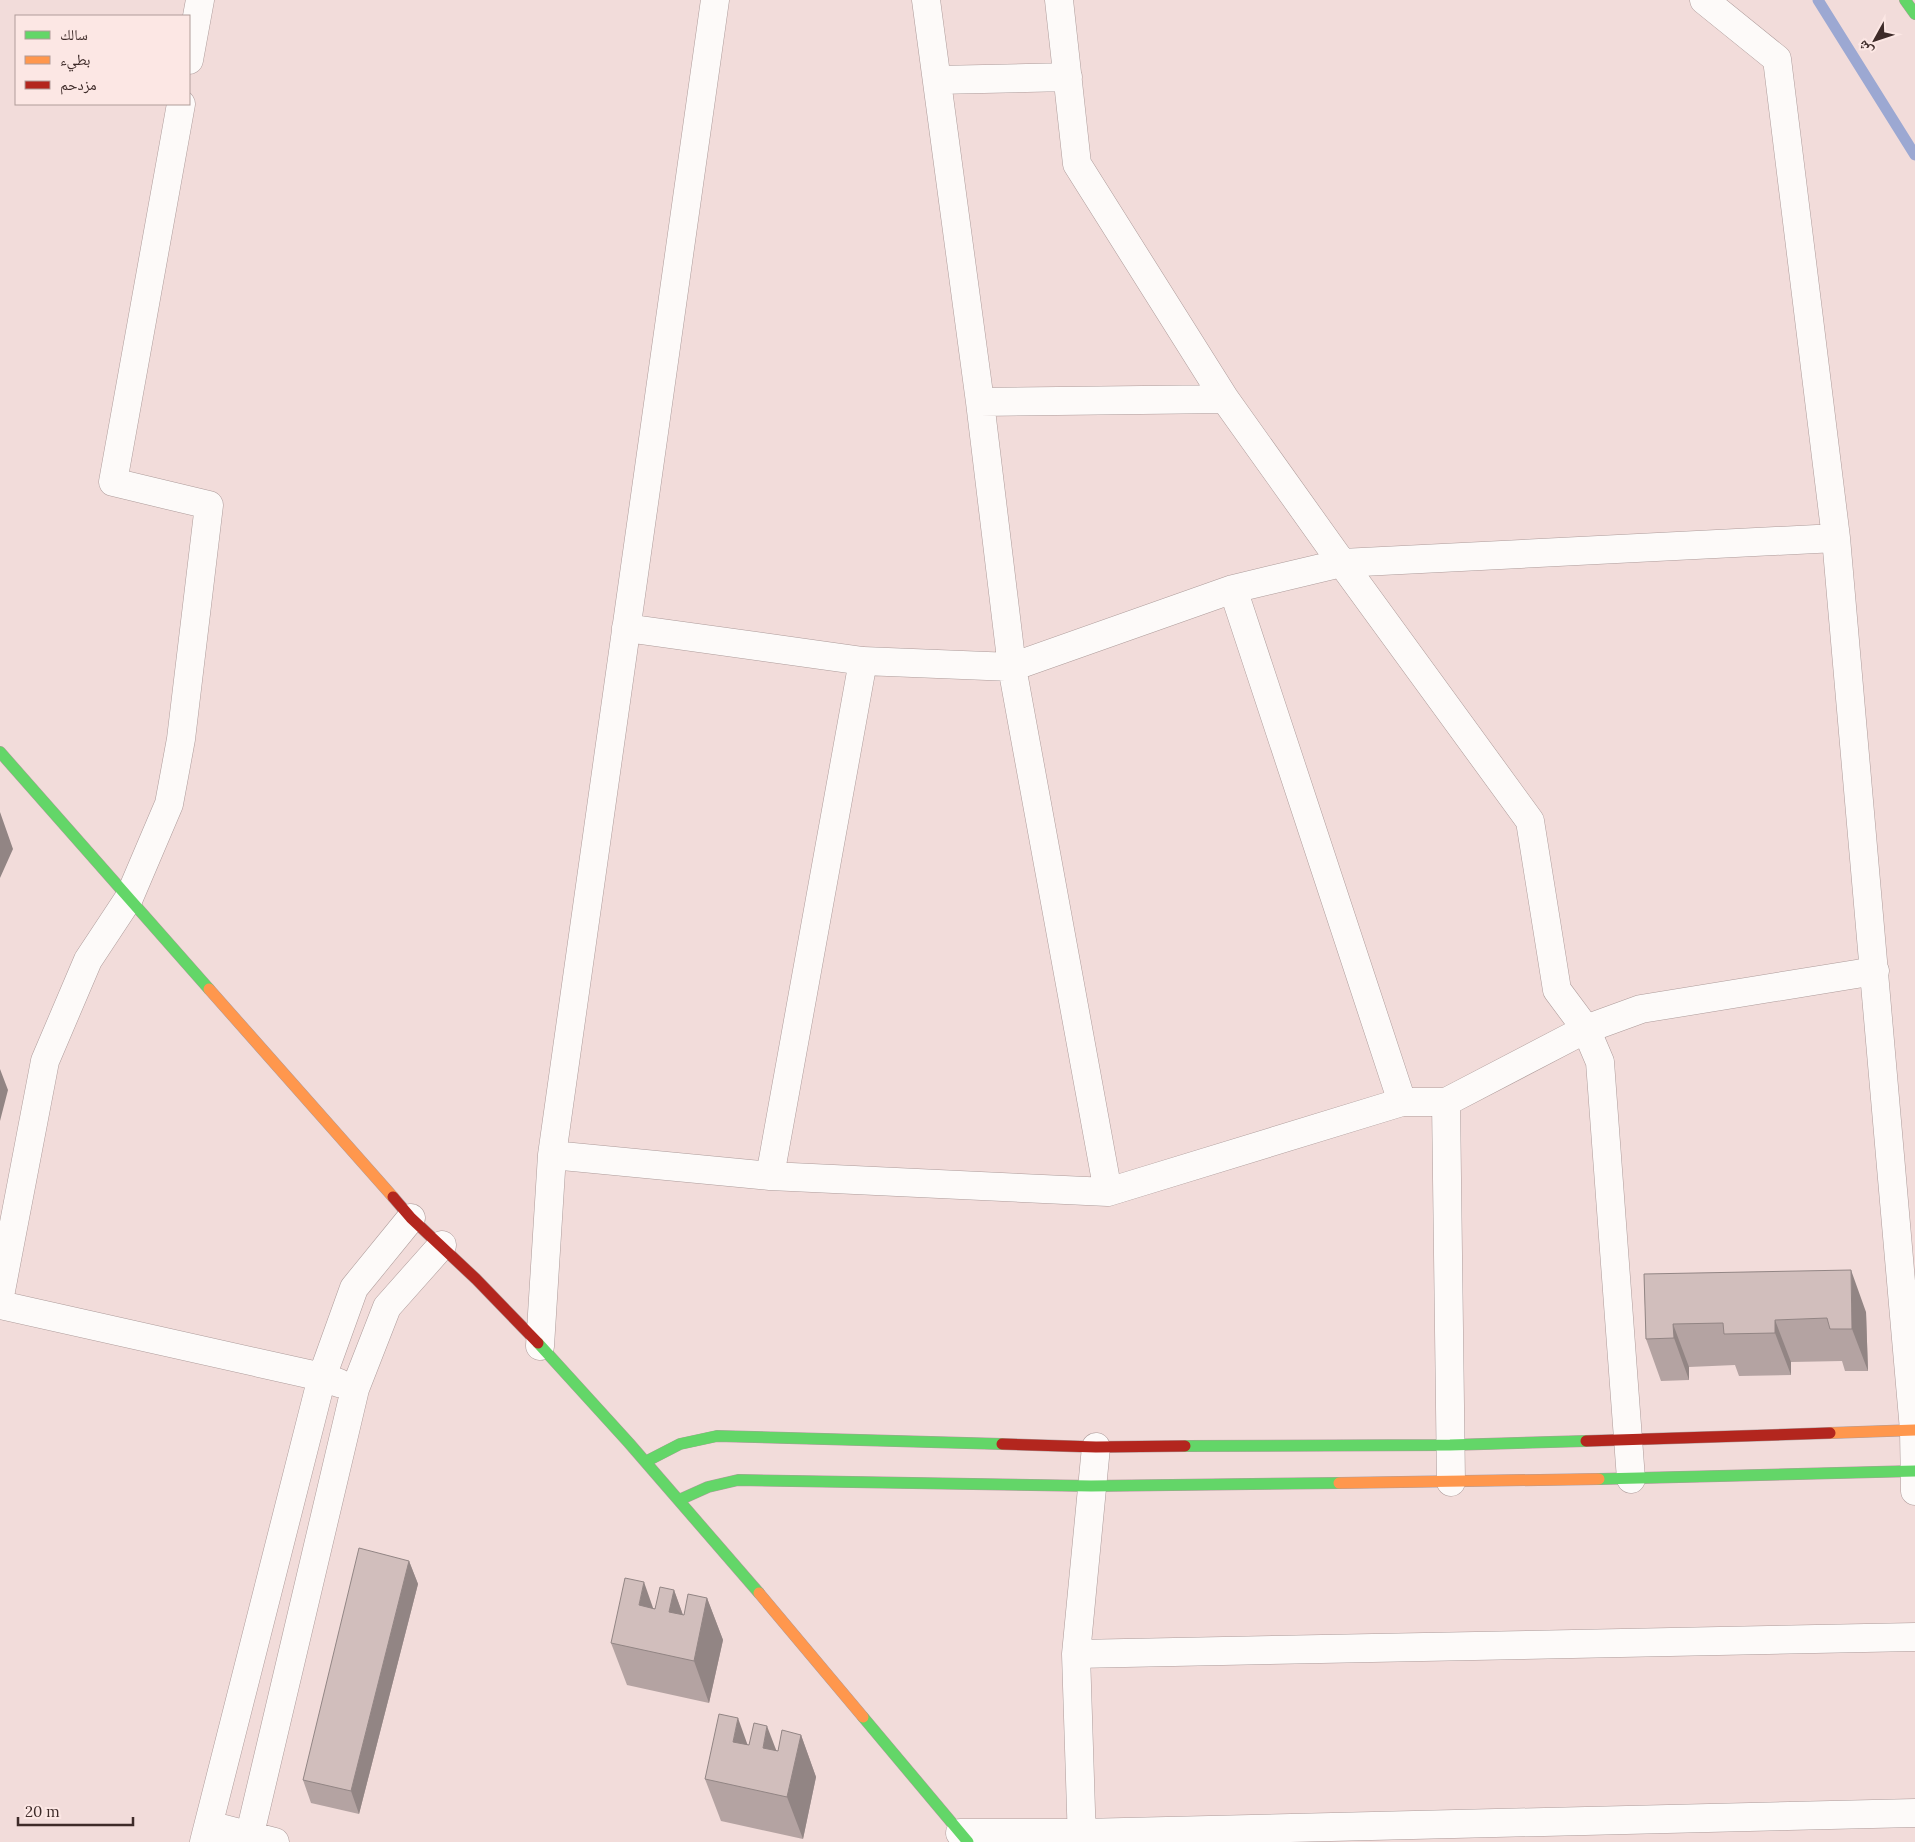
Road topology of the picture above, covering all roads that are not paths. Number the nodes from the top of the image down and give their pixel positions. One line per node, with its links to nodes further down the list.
1 (200, 0): 8 (street)
2 (715, 0): 17 (street)
3 (926, 0): 10 (street)
4 (1059, 0): 9 (street)
5 (1704, 0): 14 (street)
6 (1905, 0): 7 (street)
7 (1915, 14)
8 (190, 55)
9 (1068, 77): 10 (street); 12 (street)
10 (937, 80): 13 (street)
11 (181, 105): 21 (street)
12 (1225, 399): 13 (street); 15 (street)
13 (980, 402): 19 (street)
14 (1836, 538): 15 (street); 22 (street)
15 (1342, 563): 16 (street); 23 (street)
16 (1233, 589): 19 (street); 24 (street)
17 (626, 628): 18 (street); 26 (street)
18 (863, 661): 19 (street); 27 (street)
19 (1012, 667): 28 (street)
20 (0, 752): 21 (street)
21 (129, 898): 29 (street); 31 (street)
22 (1875, 971): 23 (street); 36 (street)
23 (1586, 1029): 25 (street); 37 (street)
24 (1402, 1102): 25 (street); 28 (street)
25 (1446, 1102): 38 (street)
26 (552, 1155): 27 (street); 33 (street)
27 (770, 1176): 28 (street)
28 (1108, 1192)
29 (411, 1218): 30 (street); 34 (street)
30 (442, 1245): 33 (street); 35 (street)
31 (0, 1296)
32 (0, 1306): 34 (street)
33 (540, 1346): 40 (street)
34 (322, 1377): 35 (street); 49 (street)
35 (355, 1389): 52 (street)
36 (1915, 1430): 37 (street); 41 (street)
37 (1628, 1440): 38 (street); 42 (street)
38 (1450, 1445): 39 (street); 43 (street)
39 (1096, 1447): 40 (street); 44 (street)
40 (647, 1461): 45 (street)
41 (1915, 1478): 42 (street)
42 (1631, 1480): 43 (street)
43 (1451, 1482): 44 (street)
44 (1091, 1486): 45 (street); 47 (street)
45 (679, 1500): 50 (street)
46 (1915, 1637): 47 (street)
47 (1076, 1654): 51 (street)
48 (1915, 1813): 51 (street)
49 (206, 1834): 52 (street)
50 (964, 1837): 51 (street)
51 (1082, 1837)
52 (257, 1840)

